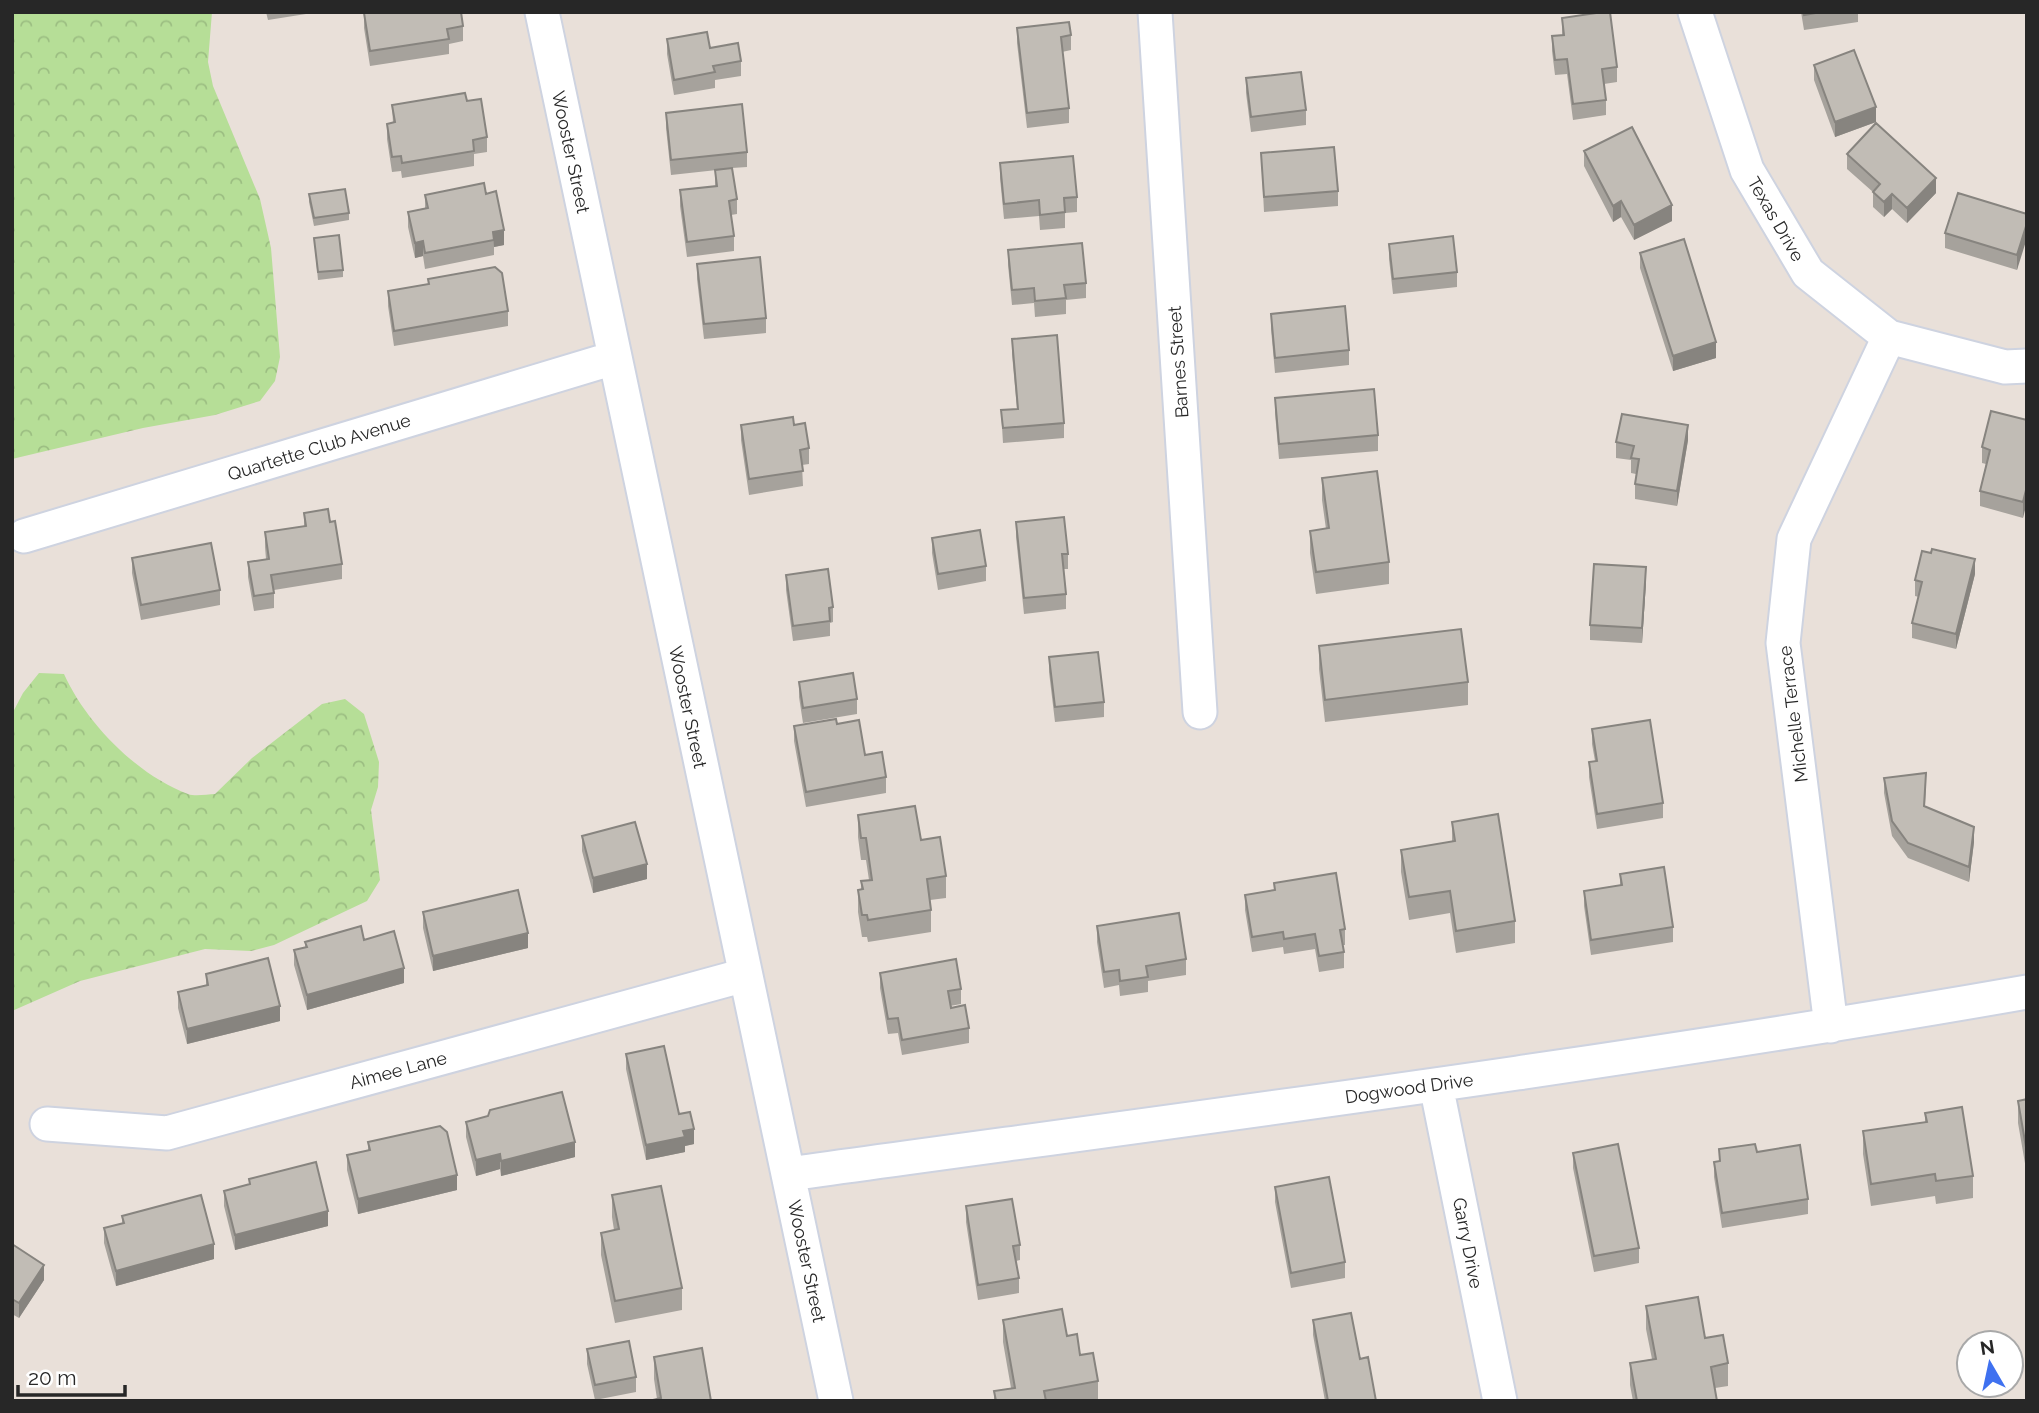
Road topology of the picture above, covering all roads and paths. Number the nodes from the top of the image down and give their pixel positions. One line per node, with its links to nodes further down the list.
1 (542, 12): 5 (street, Wooster Street)
2 (1155, 12): 8 (street, Barnes Street)
3 (1695, 12): 4 (street, Texas Drive)
4 (1889, 337): 6 (street, Texas Drive); 11 (street, Michelle Terrace)
5 (614, 358): 7 (street, Quartette Club Avenue); 9 (street, Wooster Street)
6 (2027, 366)
7 (24, 536)
8 (1200, 712)
9 (745, 975): 13 (street, Aimee Lane); 14 (street, Wooster Street)
10 (2027, 992): 11 (street, Dogwood Drive)
11 (1832, 1026): 12 (street, Dogwood Drive)
12 (1436, 1084): 14 (street, Dogwood Drive); 16 (street, Garry Drive)
13 (47, 1124)
14 (789, 1174): 15 (street, Wooster Street)
15 (836, 1401)
16 (1500, 1401)

